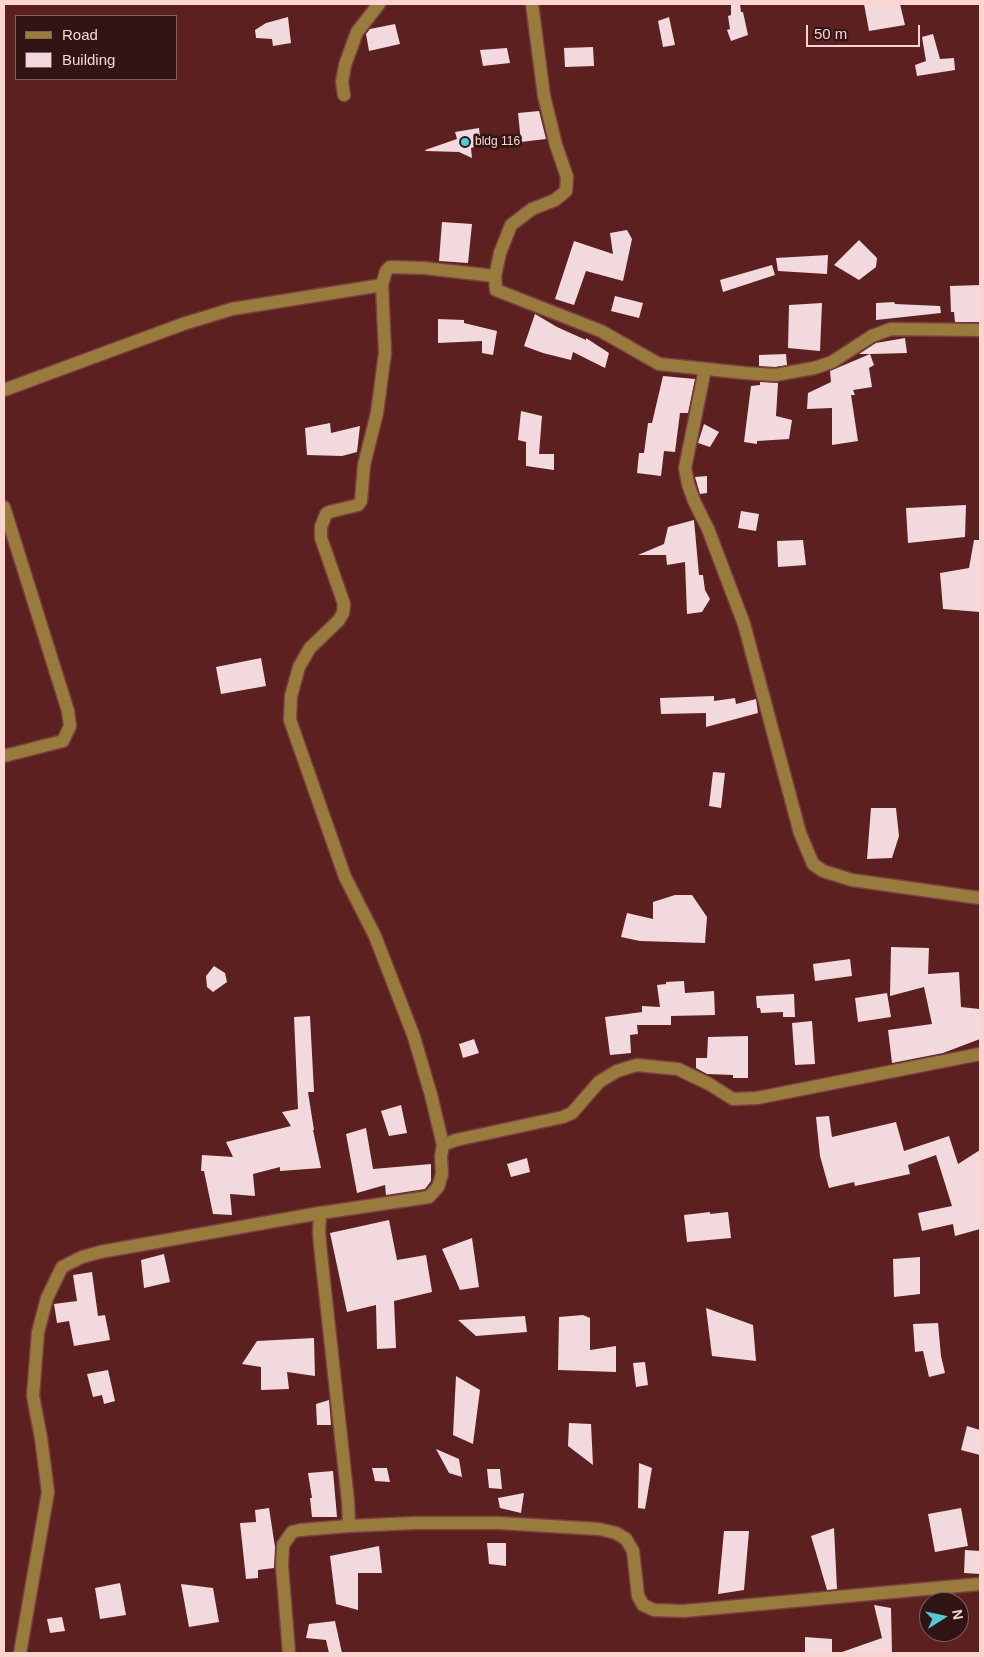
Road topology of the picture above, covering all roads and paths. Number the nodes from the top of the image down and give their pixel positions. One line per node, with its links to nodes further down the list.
1 (379, 4): 3 (street)
2 (532, 4): 4 (street)
3 (344, 94)
4 (495, 276): 5 (street); 7 (street)
5 (382, 285): 8 (street); 13 (street)
6 (980, 330): 7 (street)
7 (706, 369): 11 (street)
8 (4, 390)
9 (4, 507): 10 (street)
10 (4, 756)
11 (980, 898)
12 (980, 1054): 13 (street)
13 (443, 1145): 14 (street)
14 (320, 1213): 15 (street); 17 (street)
15 (349, 1526): 16 (street); 18 (street)
16 (980, 1584)
17 (20, 1653)
18 (289, 1653)

